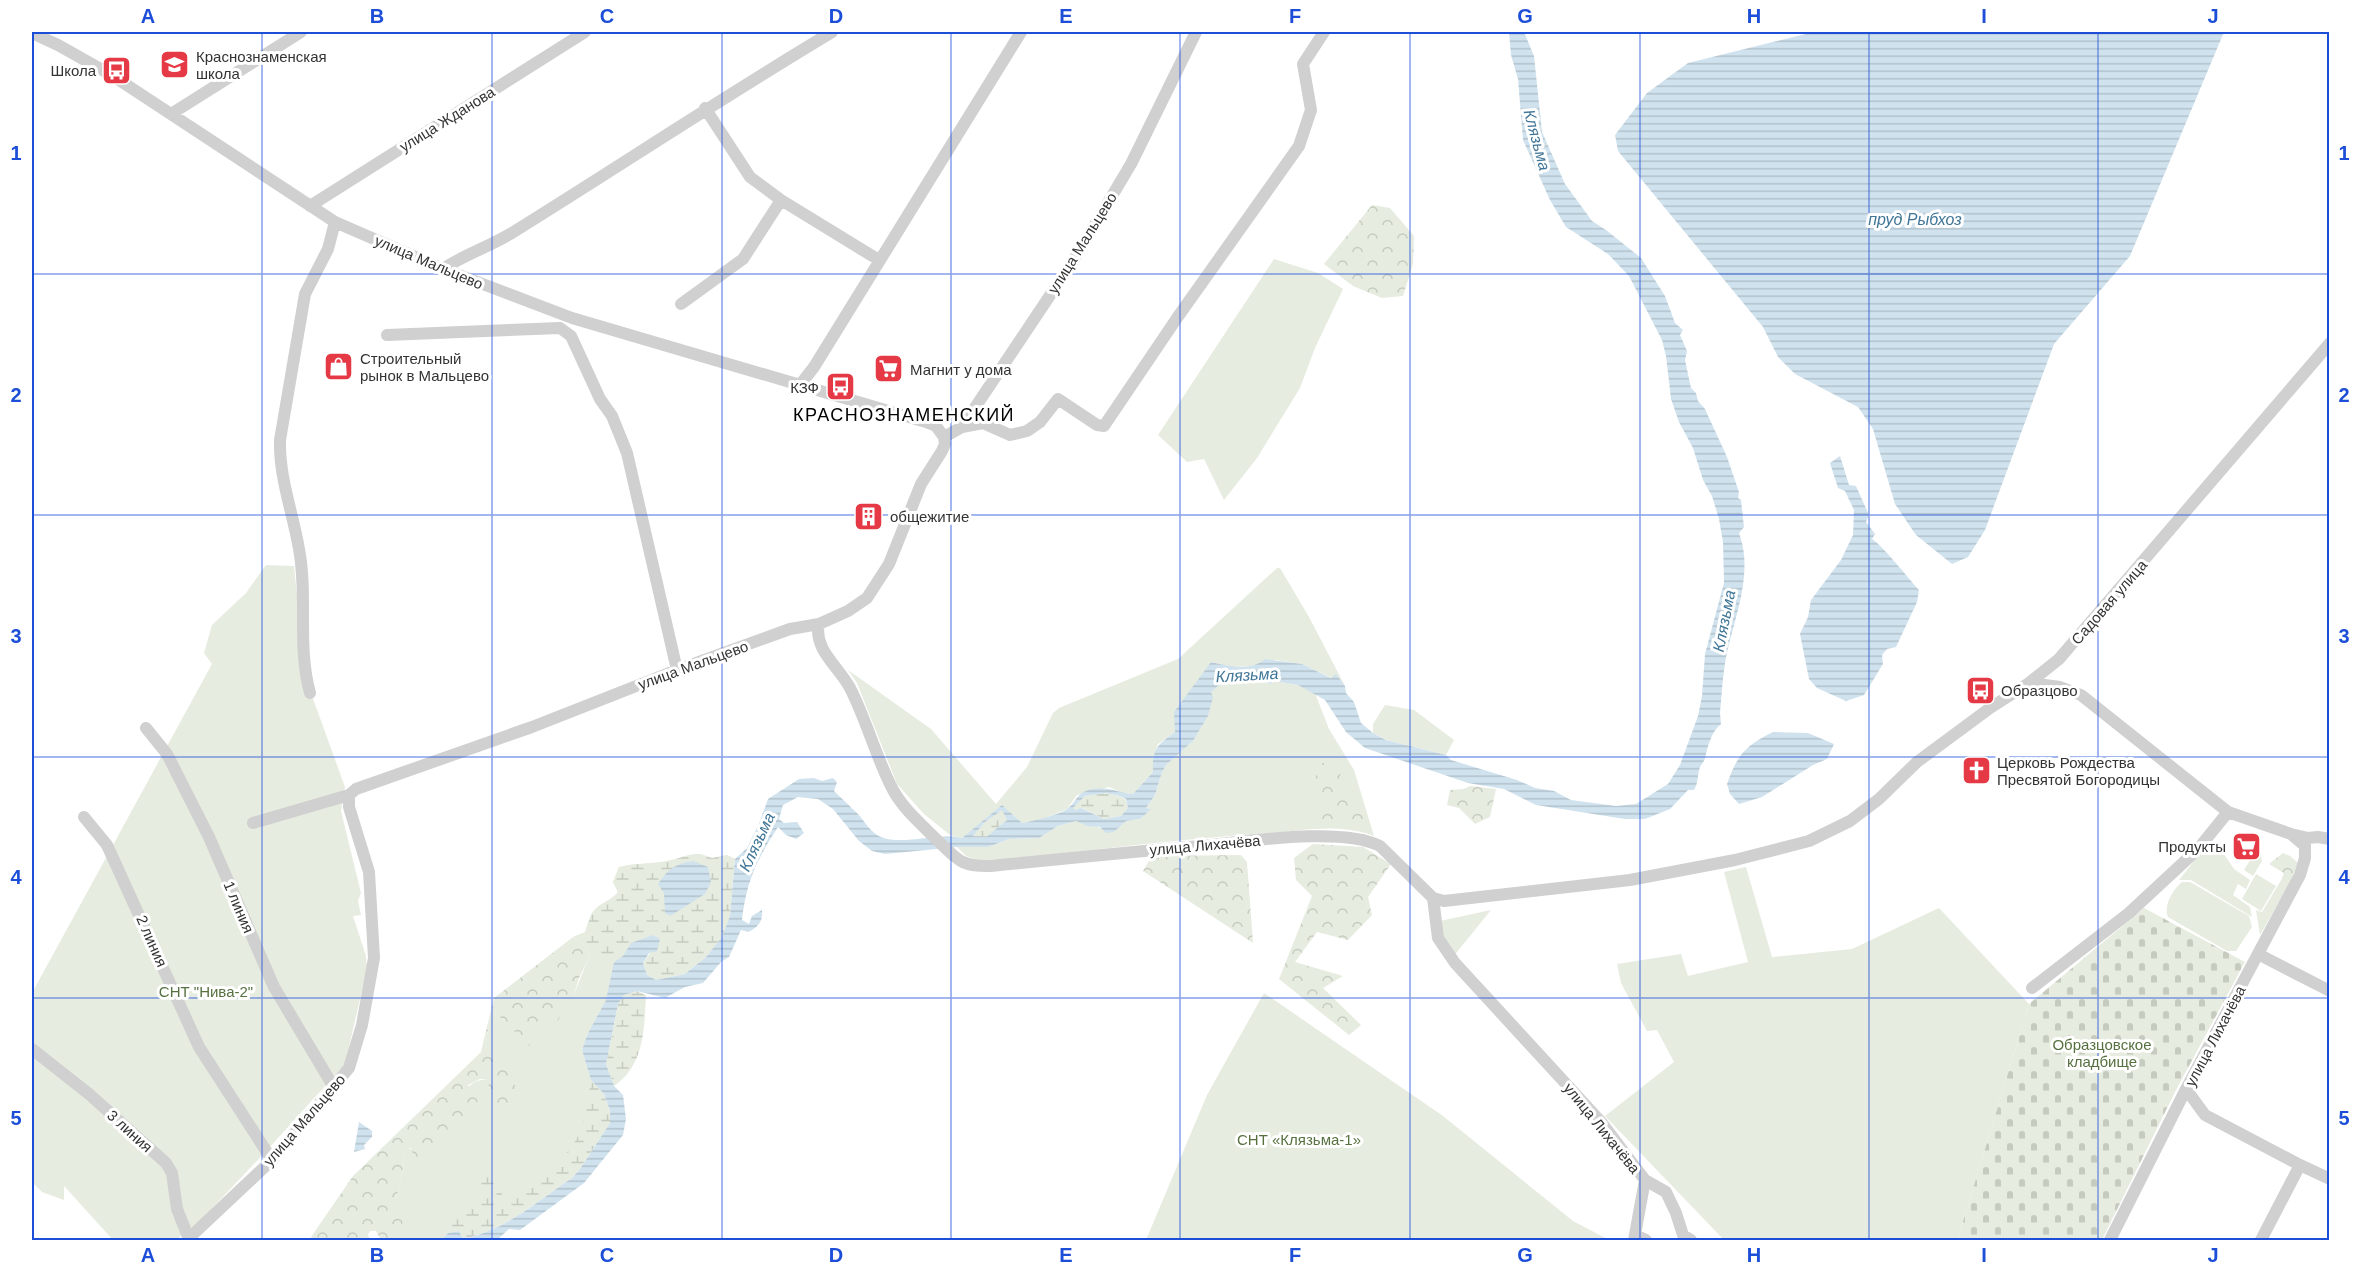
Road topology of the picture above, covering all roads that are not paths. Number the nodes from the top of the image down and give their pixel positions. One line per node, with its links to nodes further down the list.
1 (301, 32): 9 (street)
2 (585, 32): 11 (street, улица Жданова)
3 (832, 32): 8 (street)
4 (1021, 32): 13 (street)
5 (1196, 32): 21 (street, улица Мальцево)
6 (1324, 32): 21 (street)
7 (41, 34): 9 (street, улица Мальцево)
8 (705, 108): 10 (street); 14 (street)
9 (171, 114): 11 (street, улица Мальцево)
10 (781, 200): 13 (street); 15 (street)
11 (310, 206): 12 (street, улица Мальцево)
12 (335, 222): 14 (street, улица Мальцево); 26 (street)
13 (879, 260): 20 (street)
14 (443, 269): 16 (street, улица Мальцево)
15 (681, 304)
16 (572, 318): 17 (street); 20 (street, улица Мальцево)
17 (566, 331): 18 (street); 24 (street)
18 (387, 335)
19 (2330, 343): 25 (street, Садовая улица)
20 (800, 385): 22 (street, улица Мальцево)
21 (962, 427): 22 (street, улица Мальцево)
22 (944, 437): 23 (street, улица Мальцево)
23 (819, 624): 24 (street, улица Мальцево); 34 (street, улица Лихачёва)
24 (677, 670): 28 (street, улица Мальцево)
25 (2029, 683): 29 (street); 34 (street, Садовая улица)
26 (310, 693)
27 (146, 728): 39 (street, 1 линия)
28 (348, 795): 31 (street, улица Мальцево); 39 (street, улица Мальцево)
29 (2228, 812): 32 (street); 36 (street)
30 (84, 817): 41 (street, 2 линия)
31 (253, 823)
32 (2291, 834): 33 (street); 35 (street, улица Лихачёва)
33 (2330, 839)
34 (1433, 898): 44 (street, улица Лихачёва)
35 (2258, 954): 37 (street); 40 (street, улица Лихачёва)
36 (2032, 988)
37 (2330, 991)
38 (32, 1048): 46 (street, 3 линия)
39 (333, 1086): 41 (street, улица Мальцево)
40 (2186, 1089): 42 (street); 48 (street, улица Лихачёва)
41 (272, 1161): 46 (street, улица Мальцево)
42 (2300, 1165): 43 (street); 49 (street)
43 (2330, 1179)
44 (1645, 1180): 45 (street); 47 (street, улица Лихачёва)
45 (1639, 1239)
46 (188, 1240)
47 (1691, 1240)
48 (2110, 1240)
49 (2261, 1240)

